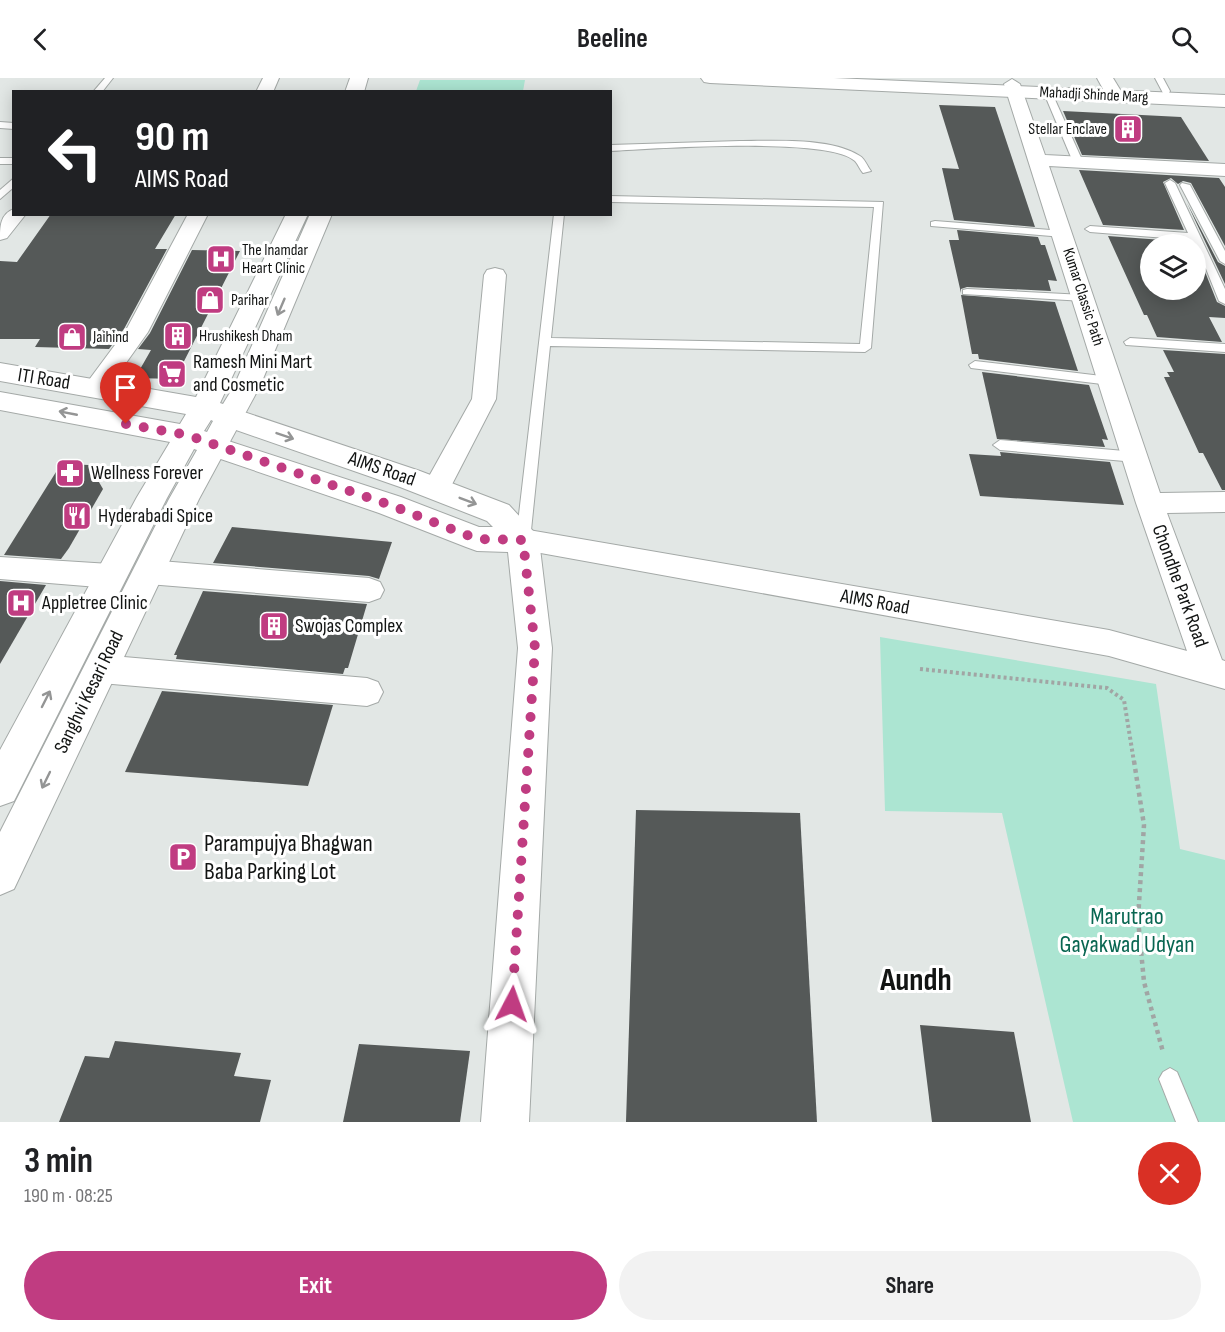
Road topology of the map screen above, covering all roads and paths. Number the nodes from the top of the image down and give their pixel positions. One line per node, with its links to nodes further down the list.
1 (109, 78): 7 (lane)
2 (710, 78): 5 (main road, Mahadji Shinde Marg)
3 (884, 78): 5 (main road, Mahadji Shinde Marg)
4 (1163, 84): 6 (main road, Mahadji Shinde Marg); 9 (main road, Mahadji Shinde Marg)
5 (1013, 85): 6 (main road, Mahadji Shinde Marg); 8 (main road, Mahadji Shinde Marg); 12 (street, Kumar Classic Path)
6 (1110, 88): 8 (main road, Mahadji Shinde Marg); 10 (main road, Mahadji Shinde Marg)
7 (99, 90)
8 (1048, 93): 13 (lane)
9 (1225, 93)
10 (1225, 101)
11 (612, 148): 15 (lane)
12 (1039, 160): 13 (street); 29 (street, Kumar Classic Path)
13 (1078, 162): 14 (street)
14 (1225, 170)
15 (866, 171)
16 (12, 183): 19 (lane)
17 (1170, 183): 31 (lane)
18 (1185, 185): 33 (lane)
19 (0, 196)
20 (612, 199): 38 (lane)
21 (14, 216): 28 (street)
22 (197, 216): 44 (street)
23 (296, 216): 46 (main road)
24 (320, 216): 46 (main road, one-way to 46)
25 (559, 216): 38 (lane)
26 (935, 224): 29 (lane)
27 (1090, 229): 30 (lane)
28 (0, 234)
29 (1063, 234): 36 (street, Kumar Classic Path)
30 (1156, 234)
31 (1194, 234)
32 (1206, 260): 37 (lane)
33 (1225, 261)
34 (495, 275): 49 (street)
35 (967, 292): 36 (lane)
36 (1084, 298): 43 (street, Kumar Classic Path)
37 (1225, 301)
38 (545, 342): 52 (lane)
39 (1130, 342): 40 (lane)
40 (1225, 348)
41 (975, 365): 43 (lane)
42 (0, 372): 44 (main road, ITI Road)
43 (1110, 381): 48 (street, Kumar Classic Path)
44 (95, 388): 46 (main road, ITI Road)
45 (0, 401): 46 (main road, ITI Road, one-way to 45)
46 (208, 427): 49 (main road, AIMS Road, one-way to 49); 52 (main road, AIMS Road); 54 (main road, Sanghvi Kesari Road); 55 (main road, Sanghvi Kesari Road)
47 (1000, 445): 48 (lane)
48 (1136, 457): 51 (street, Kumar Classic Path)
49 (436, 489): 52 (main road, AIMS Road, one-way to 52)
50 (1225, 502): 51 (street, Chondhe Park Road)
51 (1150, 503): 59 (street, Chondhe Park Road)
52 (523, 540): 59 (street, AIMS Road); 64 (main road)
53 (0, 568): 55 (street)
54 (148, 572): 56 (street); 57 (main road, Sanghvi Kesari Road)
55 (110, 576): 61 (main road, Sanghvi Kesari Road, one-way to 55)
56 (369, 590)
57 (101, 669): 60 (street); 62 (main road, Sanghvi Kesari Road, one-way to 62)
58 (920, 669): 63 (path)
59 (1218, 673)
60 (367, 692)
61 (0, 788)
62 (0, 875)
63 (1170, 1079): 65 (lane)
64 (505, 1122)
65 (1187, 1122)

